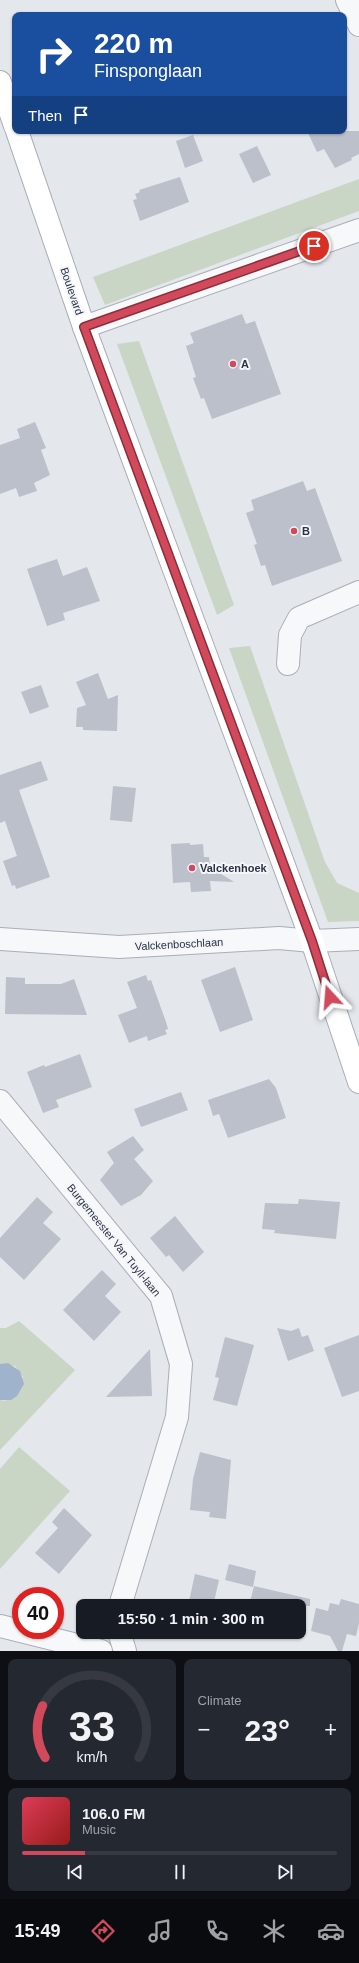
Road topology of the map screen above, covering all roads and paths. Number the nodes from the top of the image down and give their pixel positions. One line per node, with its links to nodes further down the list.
1 (347, 0): 2 (street)
2 (359, 25)
3 (0, 82): 4 (street)
4 (12, 117)
5 (18, 134): 7 (street, Boulevard)
6 (359, 230): 7 (street)
7 (84, 327): 12 (street, Boulevard)
8 (359, 592): 9 (street)
9 (288, 664)
10 (0, 939): 12 (street, Valckenboschlaan)
11 (359, 939): 12 (street, Valckenboschlaan)
12 (312, 941): 13 (street, Boulevard)
13 (359, 1082)
14 (0, 1101): 15 (street, Burgemeester Van Tuyll-laan)
15 (122, 1599)
16 (0, 1626): 18 (street)
17 (121, 1639): 19 (street)
18 (101, 1651)
19 (125, 1651)

